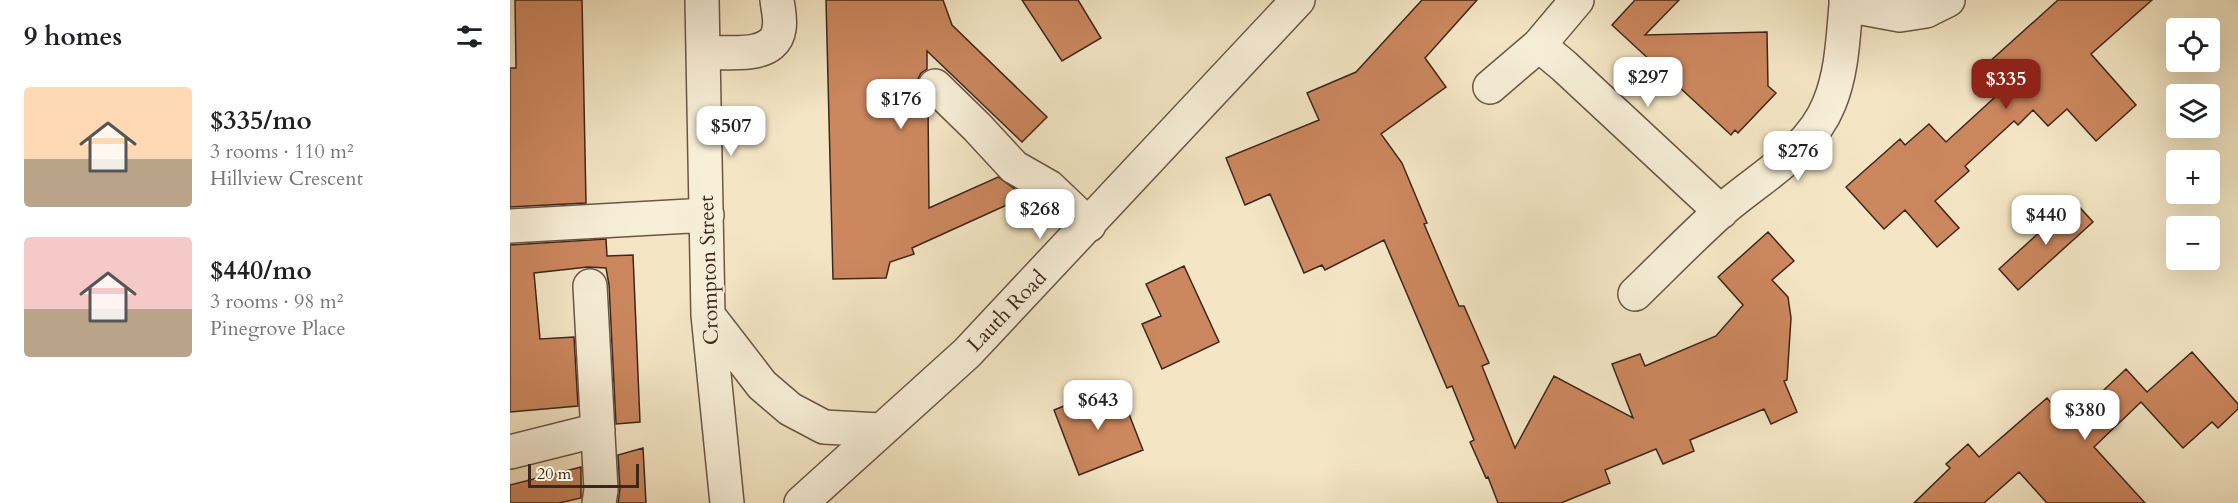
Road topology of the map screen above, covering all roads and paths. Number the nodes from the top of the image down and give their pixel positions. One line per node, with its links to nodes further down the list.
1 (702, 0): 8 (street, Crompton Street)
2 (777, 0): 8 (street)
3 (1298, 0): 13 (street, Lauth Road)
4 (1577, 0): 7 (street)
5 (1948, 0): 6 (street)
6 (1846, 3): 11 (street)
7 (1539, 45): 10 (street); 11 (street)
8 (704, 52): 12 (street, Crompton Street)
9 (934, 87): 13 (street)
10 (1490, 87)
11 (1720, 212): 16 (street)
12 (707, 215): 14 (street); 17 (street, Crompton Street)
13 (1089, 225): 19 (street, Lauth Road)
14 (510, 226)
15 (590, 286): 18 (street)
16 (1635, 294)
17 (708, 315): 19 (street); 22 (street, Crompton Street)
18 (598, 430): 20 (street); 21 (street)
19 (880, 430): 23 (street, Lauth Road)
20 (510, 452)
21 (598, 503)
22 (727, 503)
23 (801, 503)

